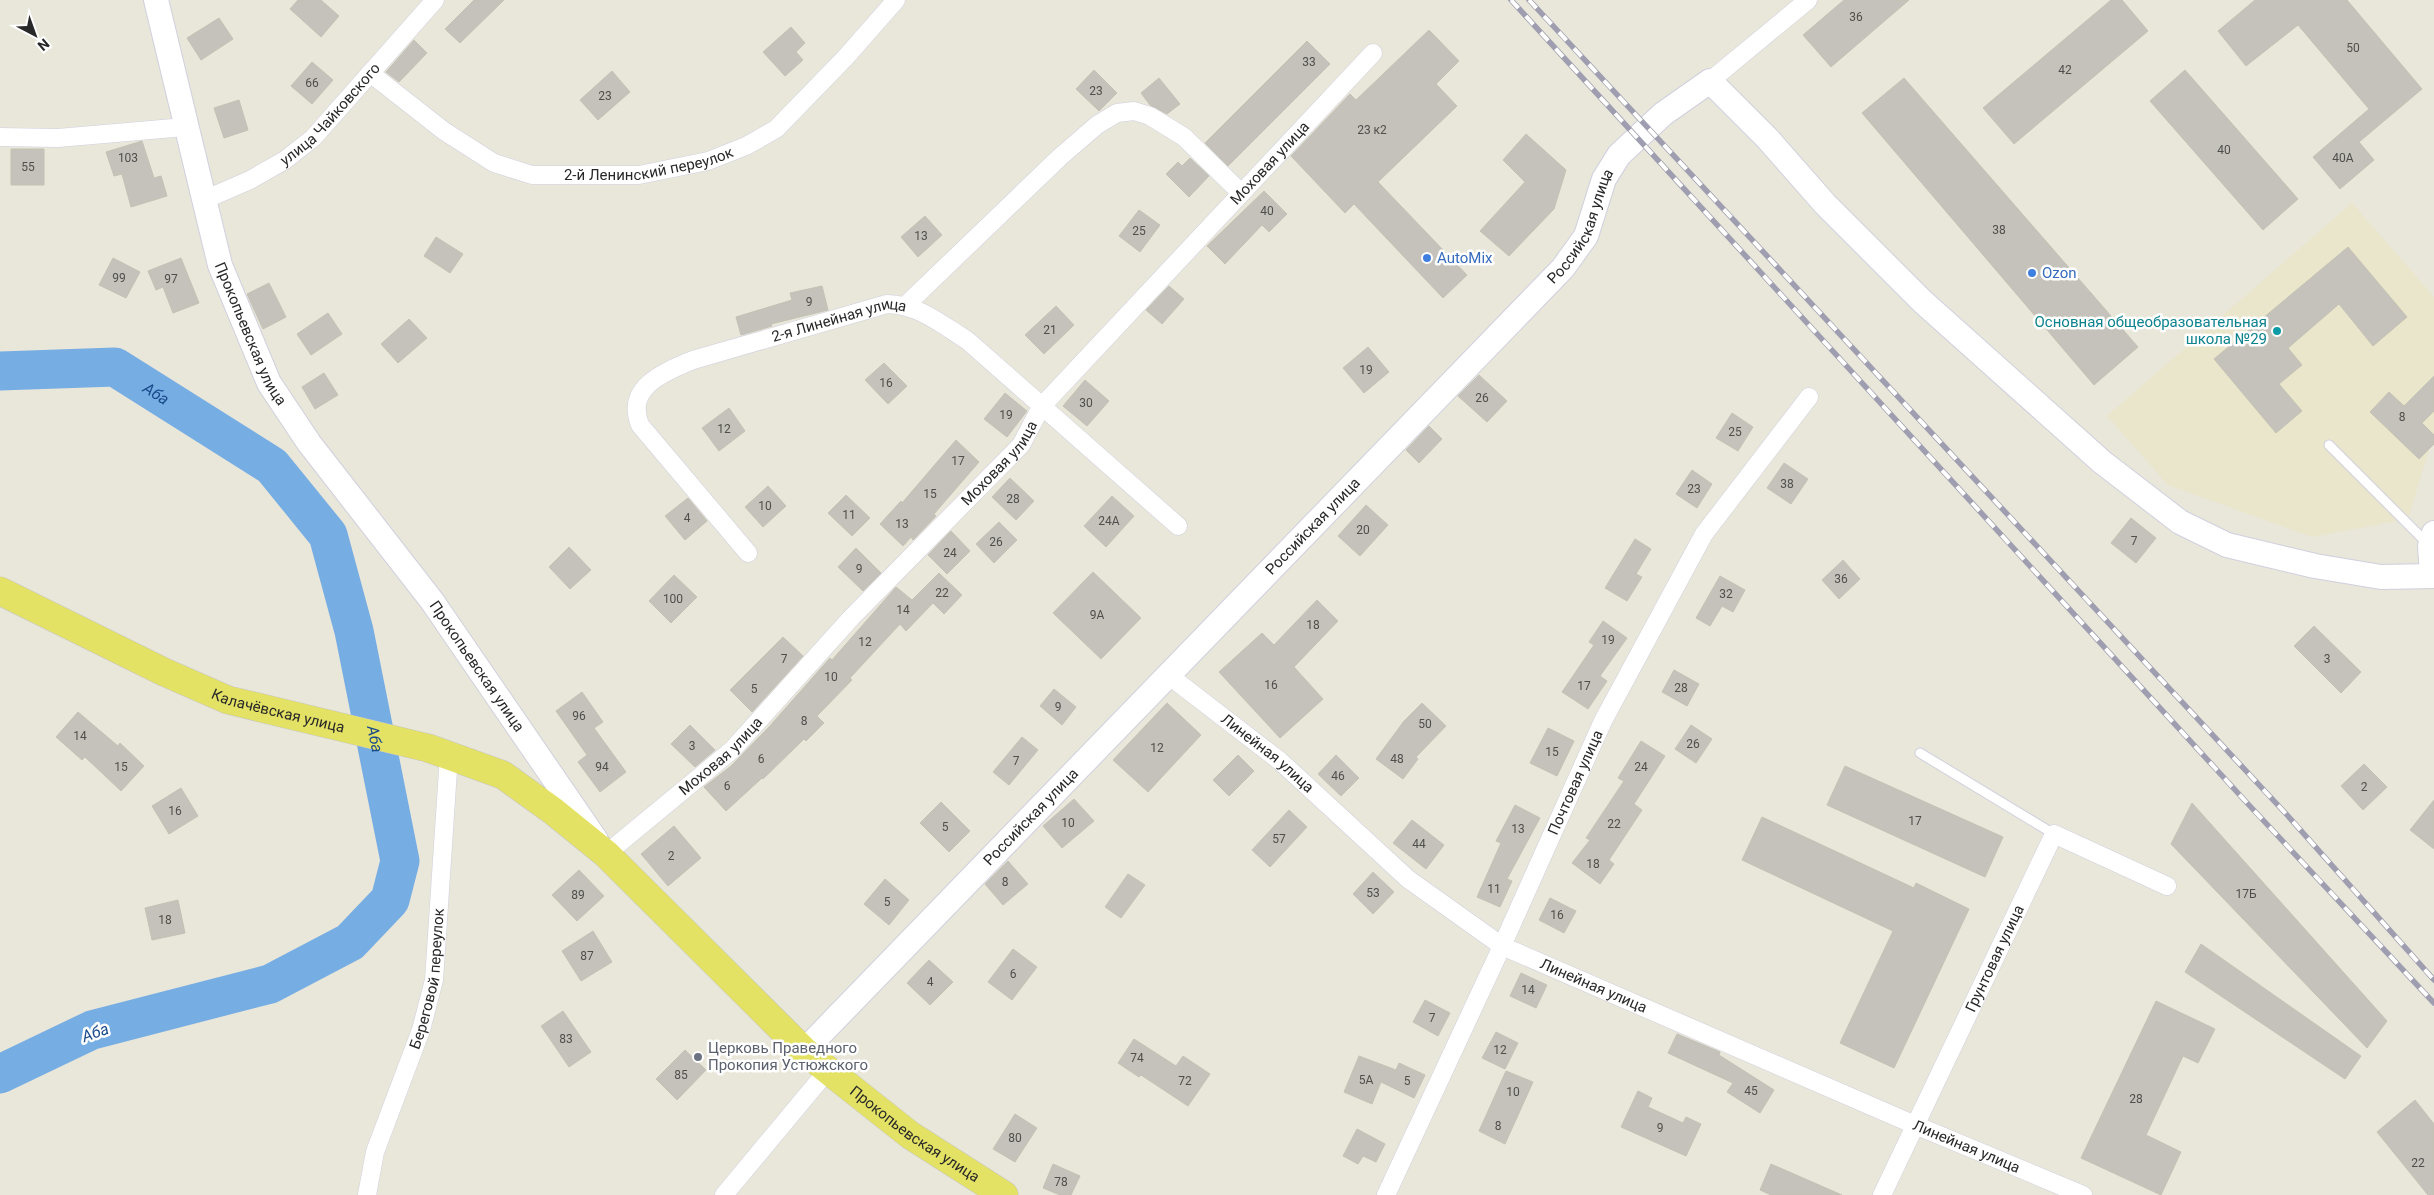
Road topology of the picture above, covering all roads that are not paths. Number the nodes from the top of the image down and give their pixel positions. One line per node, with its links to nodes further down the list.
1 (156, 0): 8 (main road, Прокопьевская улица)
2 (435, 0): 6 (street, улица Чайковского)
3 (896, 0): 6 (street, 2-й Ленинский переулок)
4 (1808, 0): 7 (street, Российская улица)
5 (1373, 53): 10 (street, Моховая улица)
6 (370, 73): 11 (street, улица Чайковского)
7 (1710, 82): 19 (main road); 21 (main road, Российская улица)
8 (185, 127): 9 (street); 11 (main road, Прокопьевская улица)
9 (0, 137)
10 (1240, 192): 12 (street, 2-я Линейная улица); 14 (street, Моховая улица)
11 (204, 200): 25 (main road, Прокопьевская улица)
12 (906, 305): 14 (street); 18 (street, 2-я Линейная улица)
13 (1809, 397): 27 (street, Почтовая улица)
14 (1041, 407): 16 (street); 25 (street, Моховая улица)
15 (2329, 445): 17 (lane)
16 (1178, 526)
17 (2432, 540): 19 (main road)
18 (748, 553)
19 (2433, 576)
20 (0, 591): 22 (main road, Калачёвская улица)
21 (1167, 674): 27 (street, Линейная улица); 28 (main road, Российская улица)
22 (439, 751): 25 (main road, Калачёвская улица); 31 (street, Береговой переулок)
23 (1920, 753): 24 (lane)
24 (2054, 834): 26 (street); 30 (street, Грунтовая улица)
25 (606, 854): 28 (main road, Прокопьевская улица)
26 (2167, 886)
27 (1502, 946): 30 (street, Линейная улица); 34 (street, Почтовая улица)
28 (804, 1051): 29 (main road, Прокопьевская улица)
29 (828, 1070): 32 (street); 33 (main road, Прокопьевская улица)
30 (1915, 1125): 35 (street, Грунтовая улица); 36 (street, Линейная улица)
31 (367, 1195)
32 (724, 1195)
33 (1004, 1195)
34 (1386, 1195)
35 (1882, 1195)
36 (2083, 1195)

